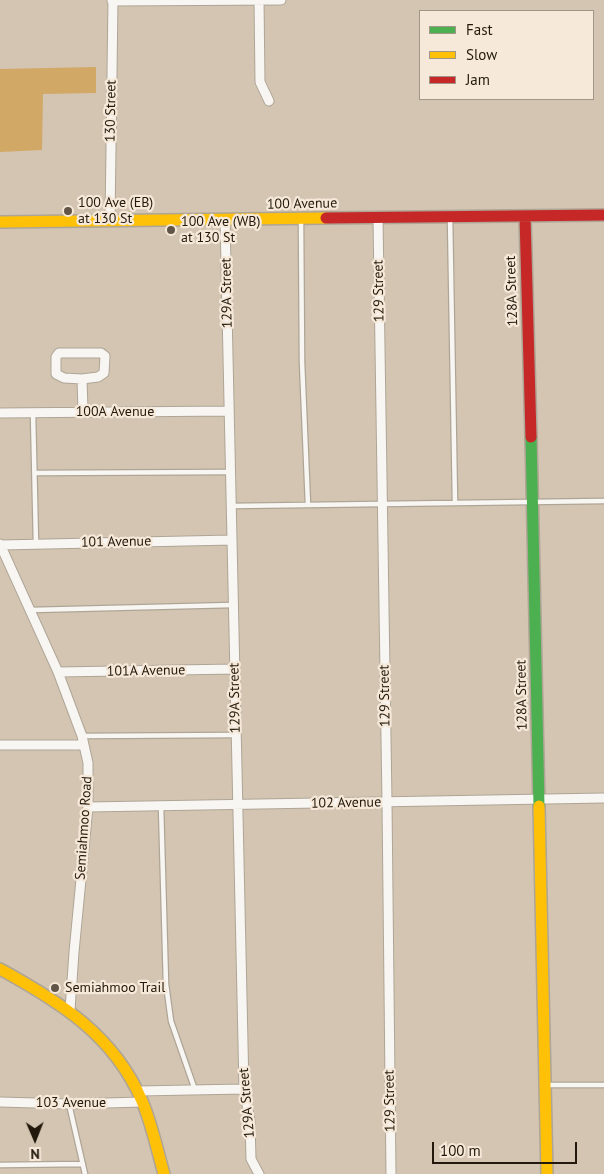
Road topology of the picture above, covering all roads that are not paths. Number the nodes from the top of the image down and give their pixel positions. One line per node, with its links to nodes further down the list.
1 (259, 0): 2 (street); 3 (street); 4 (street)
2 (282, 0)
3 (112, 1): 11 (street, 130 Street)
4 (269, 101)
5 (604, 215): 6 (street, 100 Avenue)
6 (524, 216): 7 (street, 100 Avenue); 21 (street, 128A Street)
7 (450, 217): 8 (street, 100 Avenue); 22 (lane)
8 (378, 218): 10 (street, 100 Avenue); 23 (street, 129 Street)
9 (225, 219): 10 (street, 100 Avenue); 11 (street, 100 Avenue); 14 (street, 129A Street)
10 (301, 219): 24 (lane)
11 (110, 221): 12 (street, 100 Avenue)
12 (0, 222)
13 (82, 379): 13 (street); 16 (street)
14 (229, 411): 16 (street, 100A Avenue); 18 (street, 129A Street)
15 (33, 412): 16 (street, 100A Avenue); 17 (street, 100A Avenue); 19 (lane)
16 (83, 412)
17 (0, 413)
18 (230, 472): 19 (lane); 25 (street, 129A Street)
19 (35, 473): 28 (lane)
20 (604, 501): 21 (lane)
21 (533, 502): 22 (lane); 37 (street, 128A Street)
22 (455, 503): 23 (lane)
23 (382, 504): 24 (lane); 38 (street, 129 Street)
24 (308, 505): 25 (lane)
25 (231, 506): 26 (street, 129A Street)
26 (232, 540): 28 (street, 101 Avenue); 29 (street, 129A Street)
27 (0, 544): 28 (street, 101 Avenue); 30 (street, Semiahmoo Road)
28 (36, 544)
29 (233, 605): 30 (lane); 31 (street, 129A Street)
30 (31, 610): 32 (street, Semiahmoo Road)
31 (235, 669): 32 (street, 101A Avenue); 33 (street, 129A Street)
32 (58, 672): 34 (street, Semiahmoo Road)
33 (236, 735): 34 (lane); 40 (street, 129A Street)
34 (83, 740): 35 (street); 41 (street, Semiahmoo Road)
35 (0, 745)
36 (604, 798): 37 (street, 102 Avenue)
37 (539, 800): 38 (street, 102 Avenue); 44 (street, 128A Street)
38 (387, 802): 40 (street, 102 Avenue); 56 (street, 129 Street)
39 (161, 806): 40 (street, 102 Avenue); 41 (street, 102 Avenue); 47 (lane)
40 (238, 806): 46 (street, 129A Street)
41 (88, 807): 43 (street, Semiahmoo Road)
42 (0, 969): 43 (street)
43 (70, 1010): 48 (street)
44 (545, 1085): 45 (lane); 57 (street, 128A Street)
45 (604, 1086)
46 (244, 1089): 47 (street, 103 Avenue); 55 (street, 129A Street)
47 (195, 1090): 48 (street, 103 Avenue)
48 (140, 1097): 50 (street, 103 Avenue); 54 (street)
49 (0, 1102): 50 (street, 103 Avenue)
50 (69, 1104): 51 (lane)
51 (83, 1164): 52 (lane); 53 (lane)
52 (0, 1165)
53 (85, 1174)
54 (164, 1174)
55 (260, 1174)
56 (391, 1174)
57 (547, 1174)

